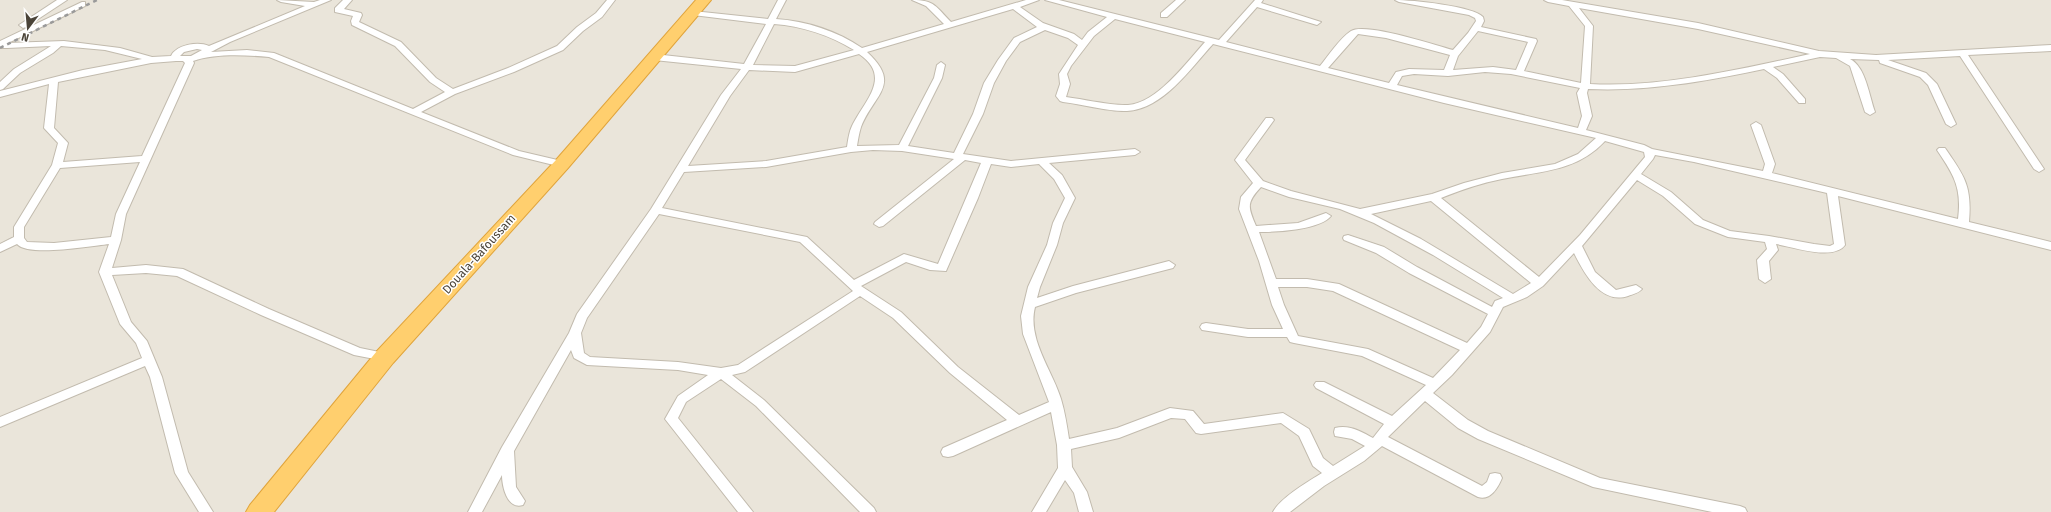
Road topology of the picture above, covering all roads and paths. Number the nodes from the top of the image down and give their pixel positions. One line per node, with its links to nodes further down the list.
1 (64, 0): 27 (street)
2 (281, 0): 15 (street)
3 (327, 0): 15 (street)
4 (348, 0): 53 (street)
5 (611, 0): 53 (street)
6 (782, 0): 21 (street)
7 (916, 0): 23 (street)
8 (1035, 0): 18 (street)
9 (1049, 0): 20 (street)
10 (1181, 0): 19 (street)
11 (1399, 0): 25 (street)
12 (1548, 0): 16 (street)
13 (1258, 2): 22 (street); 30 (street)
14 (82, 4): 27 (street)
15 (314, 5): 33 (street)
16 (1572, 5): 35 (street); 50 (street)
17 (698, 6): 21 (street); 38 (highway, Douala-Bafoussam)
18 (1015, 7): 23 (street); 24 (street)
19 (1164, 15)
20 (1112, 17): 26 (street); 29 (street)
21 (771, 22): 32 (street); 44 (street)
22 (1317, 22)
23 (950, 26): 32 (street)
24 (1044, 27): 29 (street); 68 (street)
25 (1476, 28): 34 (street); 48 (street)
26 (1210, 42): 29 (street); 30 (street)
27 (0, 43): 28 (street)
28 (59, 43): 41 (street); 51 (street)
29 (1082, 44)
30 (1220, 44): 46 (street)
31 (2051, 48): 36 (street)
32 (861, 51): 44 (street); 64 (street)
33 (205, 53): 39 (street); 42 (street); 56 (street)
34 (1454, 53): 46 (street); 47 (street)
35 (1819, 54): 37 (street); 45 (street)
36 (1963, 54): 40 (street); 75 (street)
37 (1836, 55): 40 (street); 57 (street)
38 (654, 57): 44 (street); 72 (highway, Douala-Bafoussam)
39 (176, 58): 41 (street); 42 (street)
40 (1876, 58): 59 (street)
41 (151, 60): 49 (street)
42 (187, 63): 69 (street)
43 (941, 64): 63 (street)
44 (747, 67): 74 (street)
45 (1766, 67): 50 (street); 55 (street)
46 (1322, 70): 52 (street)
47 (1448, 73): 48 (street); 52 (street)
48 (1519, 73): 50 (street)
49 (54, 80): 54 (street); 73 (street)
50 (1585, 86): 61 (street)
51 (0, 87)
52 (1391, 88): 61 (street)
53 (452, 92): 56 (street)
54 (0, 94)
55 (1802, 100)
56 (415, 112): 72 (street)
57 (1870, 112)
58 (1269, 120): 78 (street)
59 (1951, 124)
60 (1756, 126): 77 (street)
61 (1581, 132): 62 (street)
62 (1603, 137): 66 (street); 80 (street)
63 (902, 148): 64 (street); 68 (street)
64 (851, 149): 74 (street)
65 (1942, 150): 85 (street)
66 (1649, 151): 76 (street); 77 (street)
67 (1135, 152): 71 (street)
68 (960, 158): 70 (street); 84 (street)
69 (146, 159): 73 (street); 90 (street)
70 (987, 161): 71 (street); 99 (street)
71 (1042, 162): 102 (street)
72 (562, 164): 108 (highway, Douala-Bafoussam)
73 (57, 165): 89 (street)
74 (682, 169): 81 (street)
75 (2039, 169)
76 (1636, 176): 88 (street); 91 (street)
77 (1767, 176): 79 (street)
78 (1259, 183): 82 (street); 86 (street)
79 (1832, 192): 85 (street); 88 (street)
80 (1434, 197): 82 (street); 98 (street)
81 (656, 210): 99 (street); 105 (street)
82 (1358, 211): 101 (street)
83 (1326, 216): 86 (street)
84 (879, 224)
85 (1963, 224): 92 (street)
86 (1253, 229): 97 (street)
87 (1348, 238): 103 (street)
88 (1769, 238): 96 (street)
89 (19, 239): 90 (street); 93 (street)
90 (116, 240): 95 (street)
91 (1576, 245): 98 (street); 100 (street)
92 (2051, 246)
93 (0, 248)
94 (1169, 265): 102 (street)
95 (105, 272): 108 (street); 109 (street)
96 (1765, 279)
97 (1271, 283): 106 (street); 107 (street)
98 (1539, 283): 101 (street)
99 (858, 286): 110 (street); 114 (street)
100 (1636, 289)
101 (1512, 298): 103 (street)
102 (1029, 305): 113 (street)
103 (1495, 313): 107 (street)
104 (1206, 327): 106 (street)
105 (575, 333): 110 (street); 120 (street)
106 (1292, 333): 112 (street)
107 (1469, 348): 112 (street)
108 (385, 357): 127 (highway, Douala-Bafoussam)
109 (148, 360): 115 (street); 126 (street)
110 (721, 373): 129 (street); 130 (street)
111 (1320, 386): 116 (street)
112 (1430, 390): 116 (street); 134 (street)
113 (1056, 404): 114 (street); 119 (street)
114 (1016, 421): 121 (street)
115 (0, 422)
116 (1394, 423): 118 (street)
117 (1340, 432): 118 (street)
118 (1377, 443): 123 (street); 124 (street)
119 (1064, 445): 122 (street); 123 (street)
120 (508, 451): 125 (street); 128 (street)
121 (948, 452)
122 (1065, 468): 131 (street); 132 (street)
123 (1332, 473): 133 (street)
124 (1495, 478)
125 (518, 500)
126 (206, 512)
127 (258, 512)
128 (475, 512)
129 (746, 512)
130 (869, 512)
131 (1039, 512)
132 (1086, 512)
133 (1280, 512)
134 (1740, 512)

